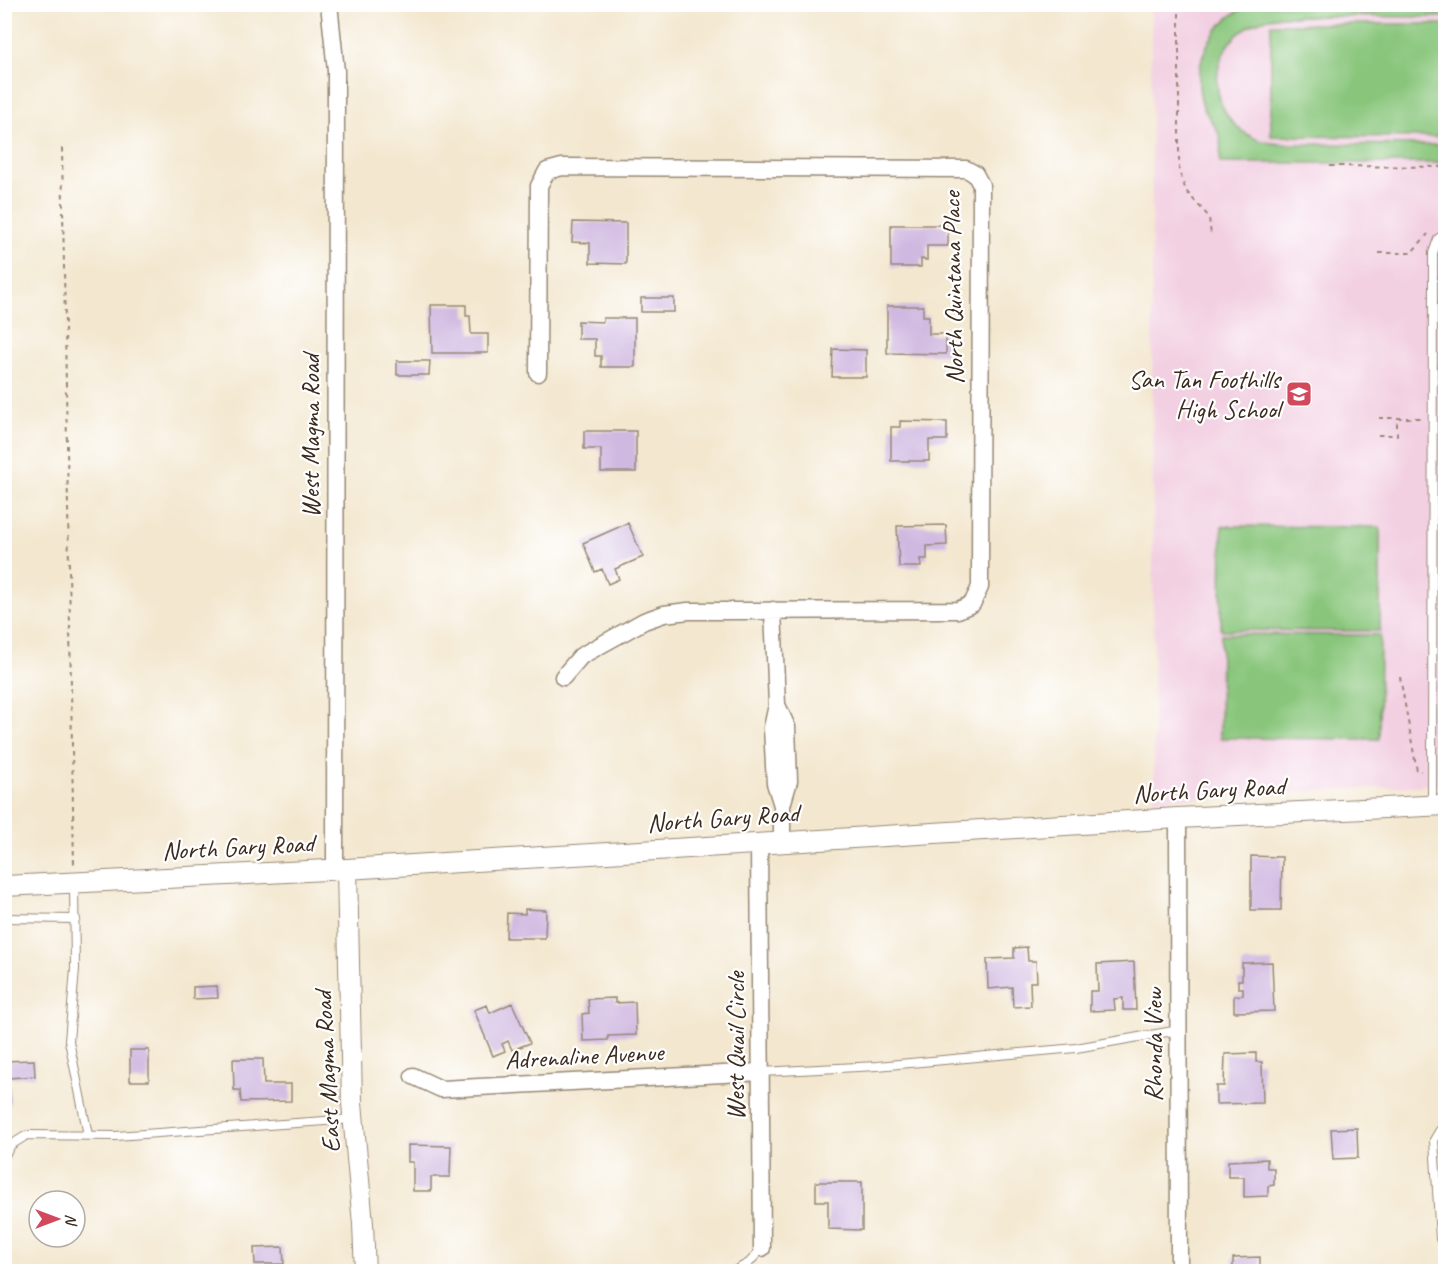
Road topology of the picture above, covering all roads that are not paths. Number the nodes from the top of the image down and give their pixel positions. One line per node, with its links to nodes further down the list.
1 (329, 4): 10 (street, West Magma Road)
2 (1446, 232): 6 (lane)
3 (538, 374): 4 (street, North Quintana Place)
4 (773, 610): 5 (street, North Quintana Place); 8 (street)
5 (563, 678)
6 (1439, 806): 7 (street, North Gary Road)
7 (1178, 818): 8 (street, North Gary Road); 15 (street, Rhonda View)
8 (782, 841): 9 (street, North Gary Road)
9 (759, 843): 10 (street, North Gary Road); 16 (street, West Quail Circle)
10 (341, 869): 11 (street, North Gary Road); 18 (street, East Magma Road)
11 (74, 882): 12 (street, North Gary Road); 14 (lane)
12 (4, 886)
13 (4, 918): 14 (lane)
14 (76, 919): 20 (lane)
15 (1179, 1030): 16 (lane); 26 (street, Rhonda View)
16 (761, 1072): 17 (street, Adrenaline Avenue); 23 (street, West Quail Circle)
17 (413, 1076)
18 (354, 1119): 20 (lane); 24 (street, East Magma Road)
19 (1446, 1130): 22 (lane)
20 (88, 1135): 21 (lane)
21 (4, 1157)
22 (1446, 1244)
23 (762, 1248): 25 (lane)
24 (365, 1272)
25 (732, 1272)
26 (1179, 1272)

